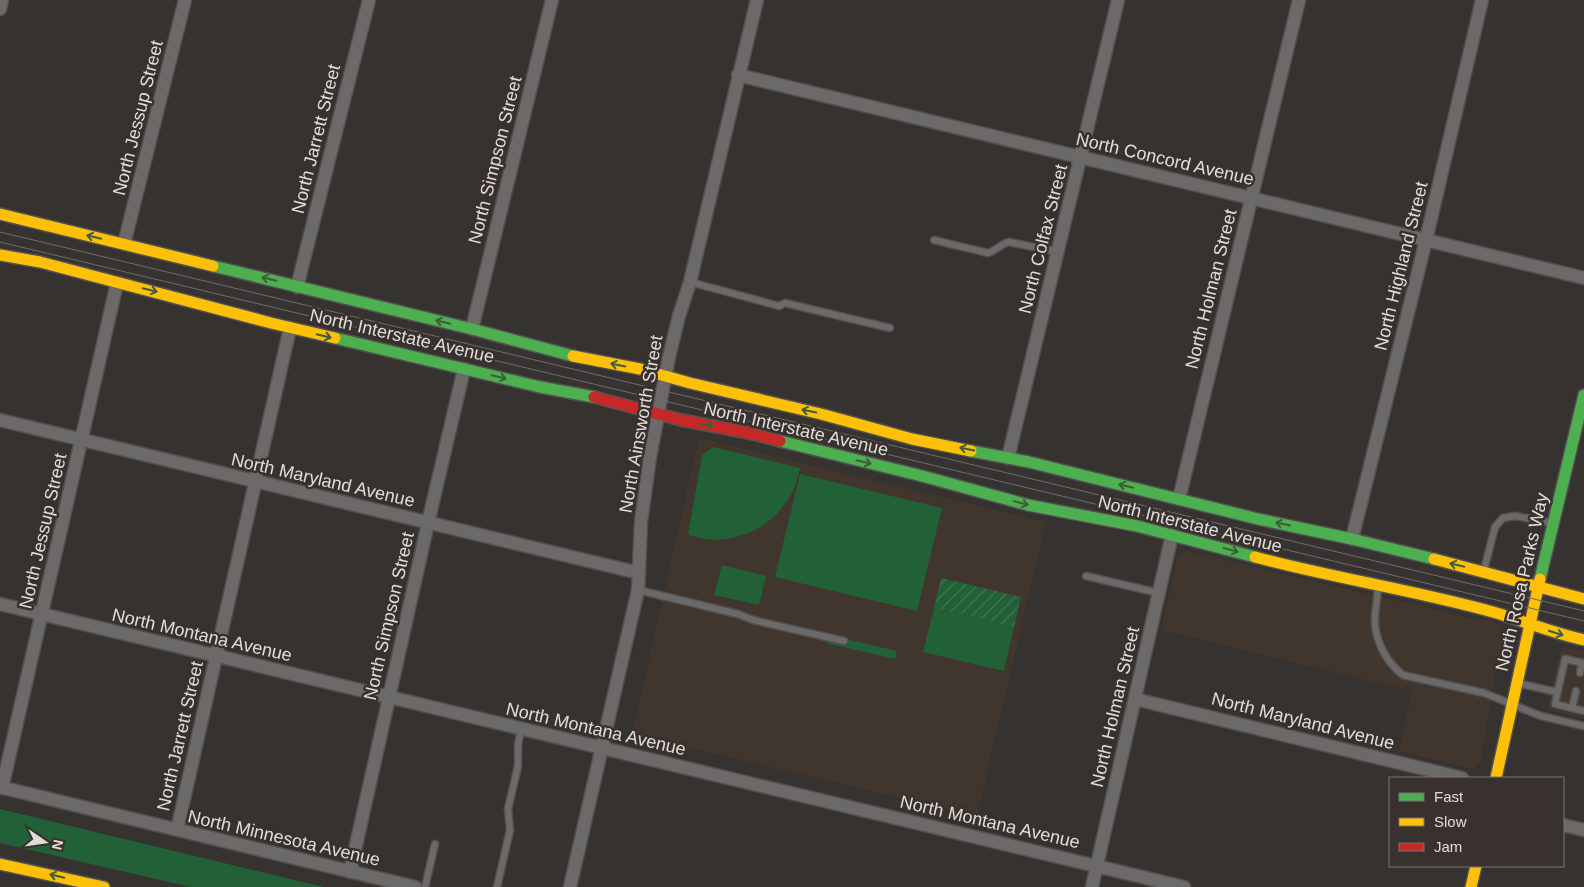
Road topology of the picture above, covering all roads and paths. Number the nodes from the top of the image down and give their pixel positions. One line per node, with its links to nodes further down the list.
1 (2, 0): 9 (street)
2 (185, 0): 16 (street, North Jessup Street)
3 (369, 0): 22 (street, North Jarrett Street)
4 (552, 0): 25 (street, North Simpson Street)
5 (757, 0): 10 (street, North Ainsworth Street)
6 (1118, 0): 11 (street, North Colfax Street)
7 (1298, 0): 12 (street, North Holman Street)
8 (1482, 0): 15 (street, North Highland Street)
9 (0, 9)
10 (738, 75): 11 (street, North Concord Avenue); 21 (street, North Ainsworth Street)
11 (1081, 157): 12 (street, North Concord Avenue); 17 (street, North Colfax Street)
12 (1252, 198): 15 (street, North Concord Avenue); 35 (street, North Holman Street)
13 (0, 214): 16 (main road, North Interstate Avenue, one-way to 13)
14 (934, 240): 17 (lane)
15 (1426, 240): 19 (street, North Concord Avenue); 39 (street, North Highland Street)
16 (124, 244): 22 (main road, North Interstate Avenue, one-way to 16)
17 (1058, 252): 33 (street, North Colfax Street)
18 (0, 255): 20 (main road, North Interstate Avenue)
19 (1584, 278)
20 (116, 282): 23 (main road, North Interstate Avenue, one-way to 23); 32 (street, North Jessup Street)
21 (690, 282): 24 (lane); 27 (street, North Ainsworth Street)
22 (297, 287): 25 (main road, North Interstate Avenue, one-way to 22)
23 (290, 328): 26 (main road, North Interstate Avenue, one-way to 26); 34 (street, North Jarrett Street)
24 (890, 328)
25 (472, 329): 27 (main road, North Interstate Avenue, one-way to 25)
26 (464, 369): 30 (main road, North Interstate Avenue, one-way to 30); 36 (street, North Simpson Street)
27 (666, 376): 30 (street, North Ainsworth Street); 33 (main road, North Interstate Avenue, one-way to 27)
28 (1584, 395): 29 (main road, North Rosa Parks Way)
29 (1582, 413): 37 (main road, North Rosa Parks Way)
30 (658, 414): 38 (main road, North Interstate Avenue, one-way to 38); 41 (street, North Ainsworth Street)
31 (0, 420): 32 (street, North Maryland Avenue)
32 (82, 440): 34 (street, North Maryland Avenue); 49 (street, North Jessup Street)
33 (1008, 458): 35 (main road, North Interstate Avenue, one-way to 33)
34 (255, 482): 36 (street, North Maryland Avenue); 53 (street, North Jarrett Street)
35 (1179, 499): 39 (main road, North Interstate Avenue, one-way to 35)
36 (428, 523): 41 (street, North Maryland Avenue); 59 (street, North Simpson Street)
37 (1553, 523): 40 (lane); 44 (main road, North Rosa Parks Way)
38 (1172, 535): 43 (main road, North Interstate Avenue, one-way to 43); 46 (street, North Holman Street)
39 (1352, 539): 40 (main road, North Interstate Avenue, one-way to 39)
40 (1484, 571): 44 (main road, North Interstate Avenue)
41 (639, 573): 45 (street, North Ainsworth Street)
42 (1086, 576): 46 (lane)
43 (1379, 585): 50 (main road, North Interstate Avenue); 61 (lane)
44 (1538, 586): 47 (main road, North Interstate Avenue); 50 (main road, North Rosa Parks Way)
45 (638, 590): 51 (lane); 66 (street, North Ainsworth Street)
46 (1159, 592): 60 (street, North Holman Street)
47 (1584, 599)
48 (0, 604): 49 (street, North Montana Avenue)
49 (42, 614): 53 (street, North Montana Avenue); 69 (street, North Jessup Street)
50 (1529, 624): 52 (main road, North Interstate Avenue, one-way to 52); 56 (main road, North Rosa Parks Way)
51 (844, 640)
52 (1584, 640)
53 (216, 656): 59 (street, North Montana Avenue); 71 (street, North Jarrett Street)
54 (1583, 663): 55 (lane); 58 (lane)
55 (1580, 673)
56 (1516, 682): 58 (lane); 61 (main road, North Rosa Parks Way)
57 (1576, 691): 62 (lane)
58 (1557, 692): 62 (lane)
59 (389, 697): 65 (street, North Montana Avenue); 77 (street, North Simpson Street)
60 (1135, 699): 67 (street, North Maryland Avenue); 75 (street, North Holman Street)
61 (1512, 703): 64 (lane); 68 (main road, North Rosa Parks Way)
62 (1572, 708): 63 (lane)
63 (1584, 711)
64 (1584, 726)
65 (521, 729): 66 (street, North Montana Avenue); 81 (lane)
66 (601, 748): 75 (street, North Montana Avenue); 82 (street, North Ainsworth Street)
67 (1458, 777)
68 (1496, 777)
69 (1, 788): 71 (street, North Minnesota Avenue)
70 (1564, 825): 72 (street)
71 (177, 830): 77 (street, North Minnesota Avenue)
72 (1584, 830)
73 (435, 844): 80 (lane)
74 (0, 864): 78 (main road, one-way to 74)
75 (1097, 866): 83 (street, North Holman Street); 84 (street, North Montana Avenue)
76 (1476, 867): 85 (main road)
77 (350, 872): 79 (street, North Minnesota Avenue)
78 (104, 887)
79 (415, 887)
80 (425, 887)
81 (497, 887)
82 (570, 887)
83 (1092, 887)
84 (1184, 887)
85 (1471, 887)

